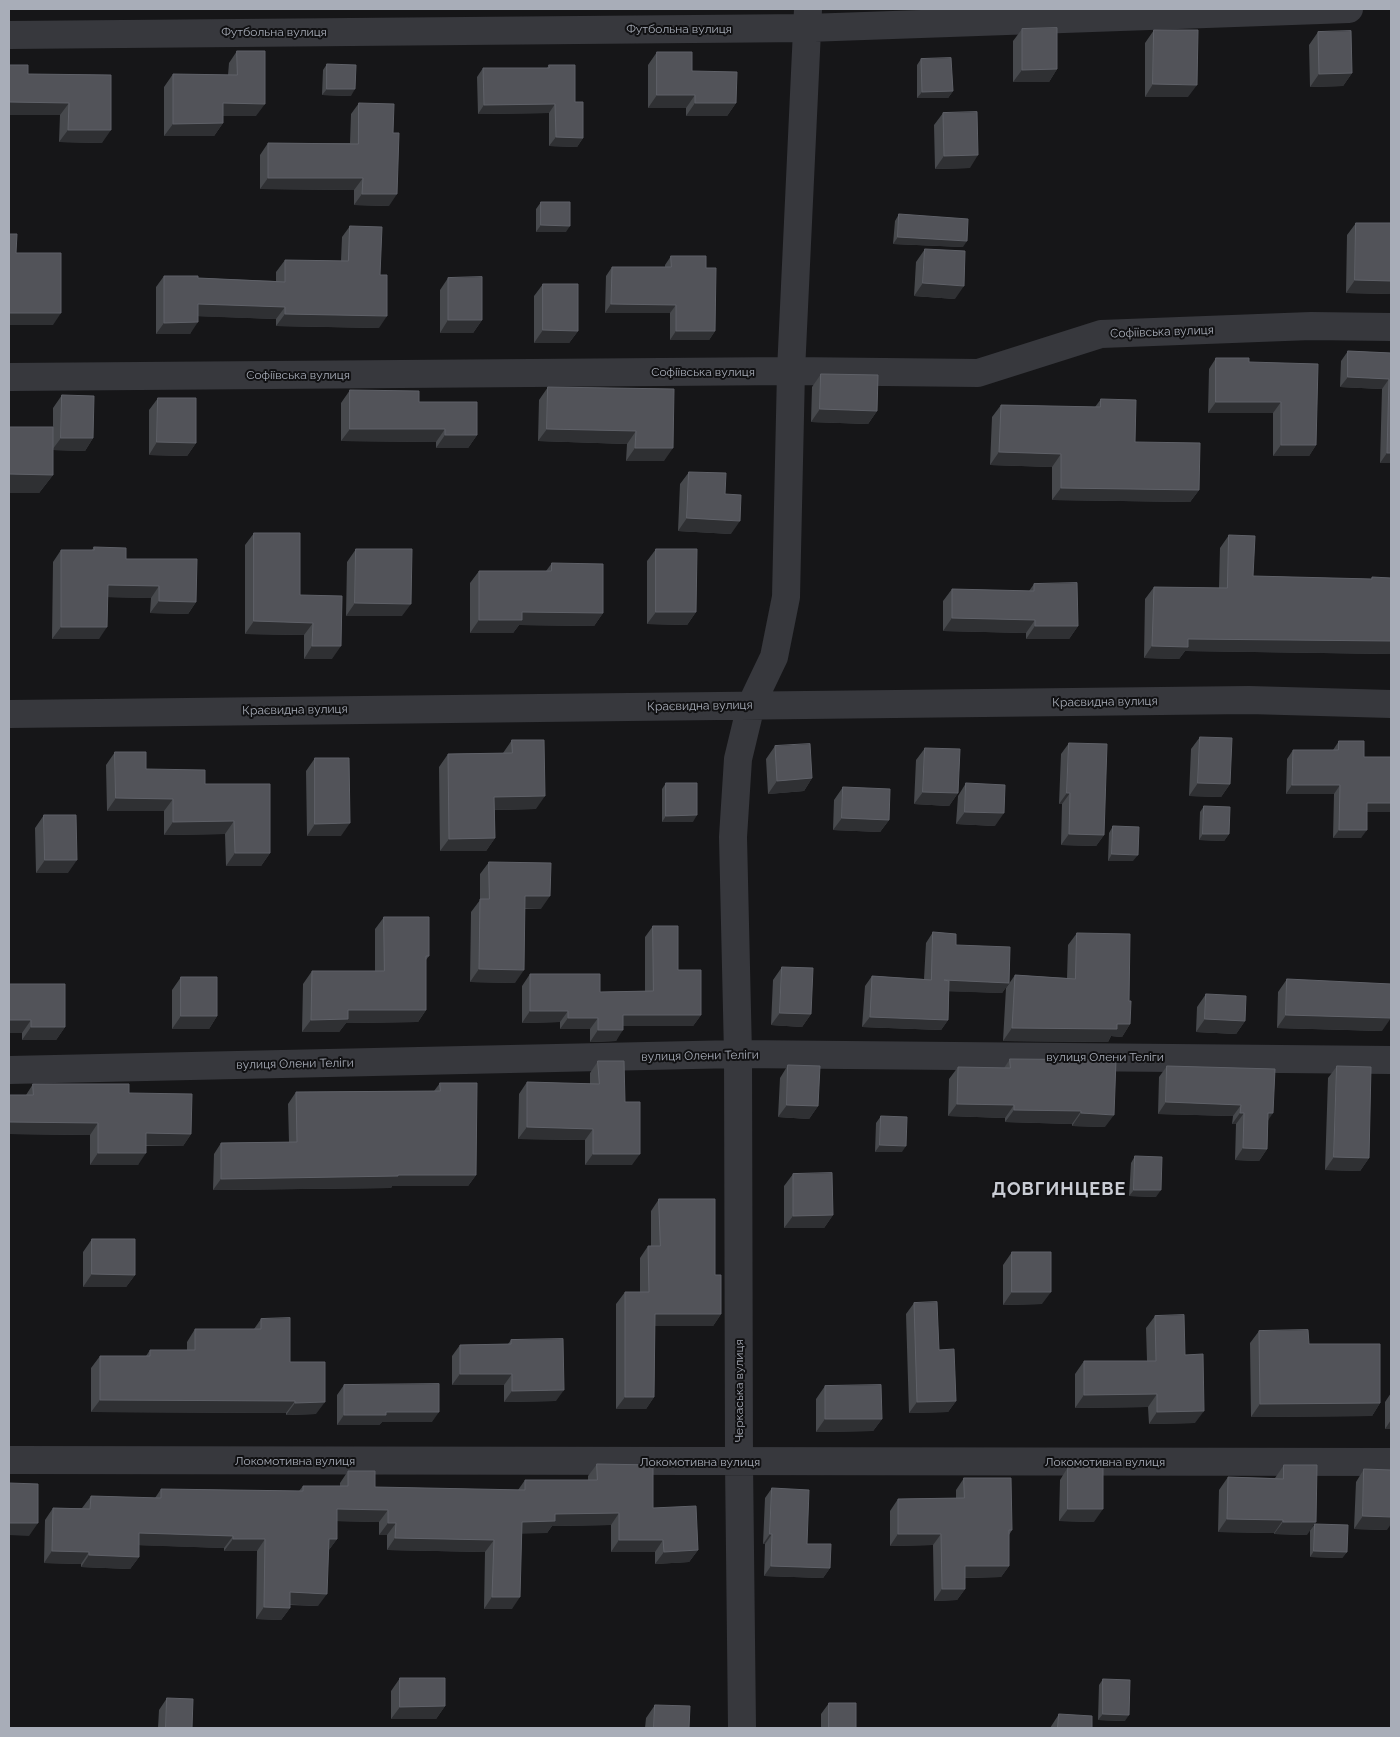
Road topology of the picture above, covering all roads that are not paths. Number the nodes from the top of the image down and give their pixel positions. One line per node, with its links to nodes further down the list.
1 (1349, 9): 2 (street, Футбольна вулиця)
2 (808, 18): 3 (street, Футбольна вулиця); 5 (street, Черкаська вулиця)
3 (9, 35)
4 (1391, 327): 5 (street, Софіївська вулиця)
5 (791, 371): 6 (street, Софіївська вулиця); 8 (street, Черкаська вулиця)
6 (9, 377)
7 (1391, 704): 8 (street, Краєвидна вулиця)
8 (751, 705): 9 (street, Краєвидна вулиця); 10 (street, Черкаська вулиця)
9 (9, 714)
10 (738, 1054): 11 (street, вулиця Олени Теліги); 12 (street, вулиця Олени Теліги); 14 (street, Черкаська вулиця)
11 (1391, 1060)
12 (9, 1070)
13 (9, 1460): 14 (street, Локомотивна вулиця)
14 (739, 1462): 15 (street, Локомотивна вулиця); 16 (street, Черкаська вулиця)
15 (1391, 1462)
16 (742, 1728)

